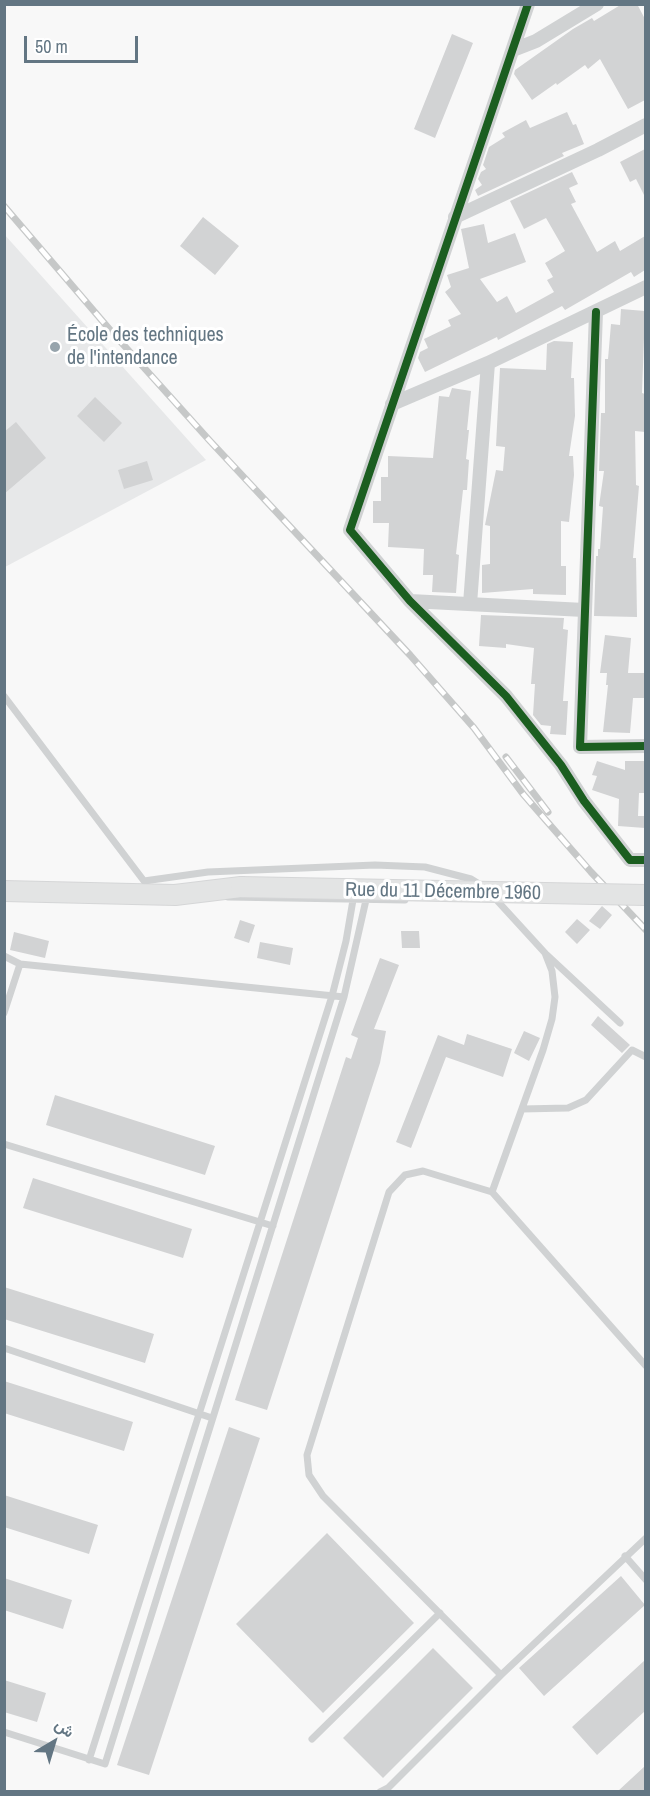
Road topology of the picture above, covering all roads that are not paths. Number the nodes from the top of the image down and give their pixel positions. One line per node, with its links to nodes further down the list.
1 (528, 4): 3 (street)
2 (597, 4): 3 (street)
3 (513, 50): 5 (street)
4 (645, 125): 5 (street)
5 (455, 217): 9 (street)
6 (645, 287): 7 (street)
7 (596, 312): 8 (street); 12 (street)
8 (488, 363): 9 (street); 11 (street)
9 (392, 404): 10 (street)
10 (410, 601): 11 (street); 15 (street)
11 (470, 604): 12 (street)
12 (584, 610): 14 (street)
13 (4, 696): 17 (lane)
14 (645, 746)
15 (645, 861)
16 (4, 880): 17 (main road, Rue du 11 Décembre 1960)
17 (144, 881): 18 (main road, Rue du 11 Décembre 1960); 26 (lane)
18 (242, 887): 20 (main road, Rue du 11 Décembre 1960); 21 (main road, Rue du 11 Décembre 1960, bridge)
19 (4, 891): 20 (main road, Rue du 11 Décembre 1960)
20 (175, 895): 22 (lane)
21 (645, 896)
22 (353, 900): 23 (lane); 30 (lane)
23 (366, 900): 24 (lane); 31 (lane)
24 (412, 900)
25 (486, 901): 26 (lane)
26 (498, 902): 27 (lane)
27 (545, 953): 33 (lane); 35 (lane)
28 (4, 956): 29 (lane)
29 (20, 964): 30 (lane); 32 (lane)
30 (332, 996): 31 (lane); 38 (lane)
31 (344, 997): 39 (lane)
32 (4, 1013)
33 (620, 1023)
34 (645, 1057): 35 (lane)
35 (522, 1109): 37 (lane)
36 (4, 1144): 38 (lane)
37 (492, 1192): 41 (lane); 47 (lane)
38 (260, 1222): 39 (lane); 42 (lane)
39 (273, 1226): 43 (lane)
40 (4, 1348): 42 (lane)
41 (645, 1366)
42 (199, 1413): 43 (lane); 51 (lane)
43 (212, 1418): 51 (lane)
44 (645, 1538): 45 (lane)
45 (625, 1556): 46 (lane); 48 (lane)
46 (645, 1580)
47 (440, 1613): 48 (lane); 50 (lane)
48 (501, 1676): 52 (lane)
49 (4, 1732): 51 (lane)
50 (312, 1739)
51 (89, 1760)
52 (380, 1791)

